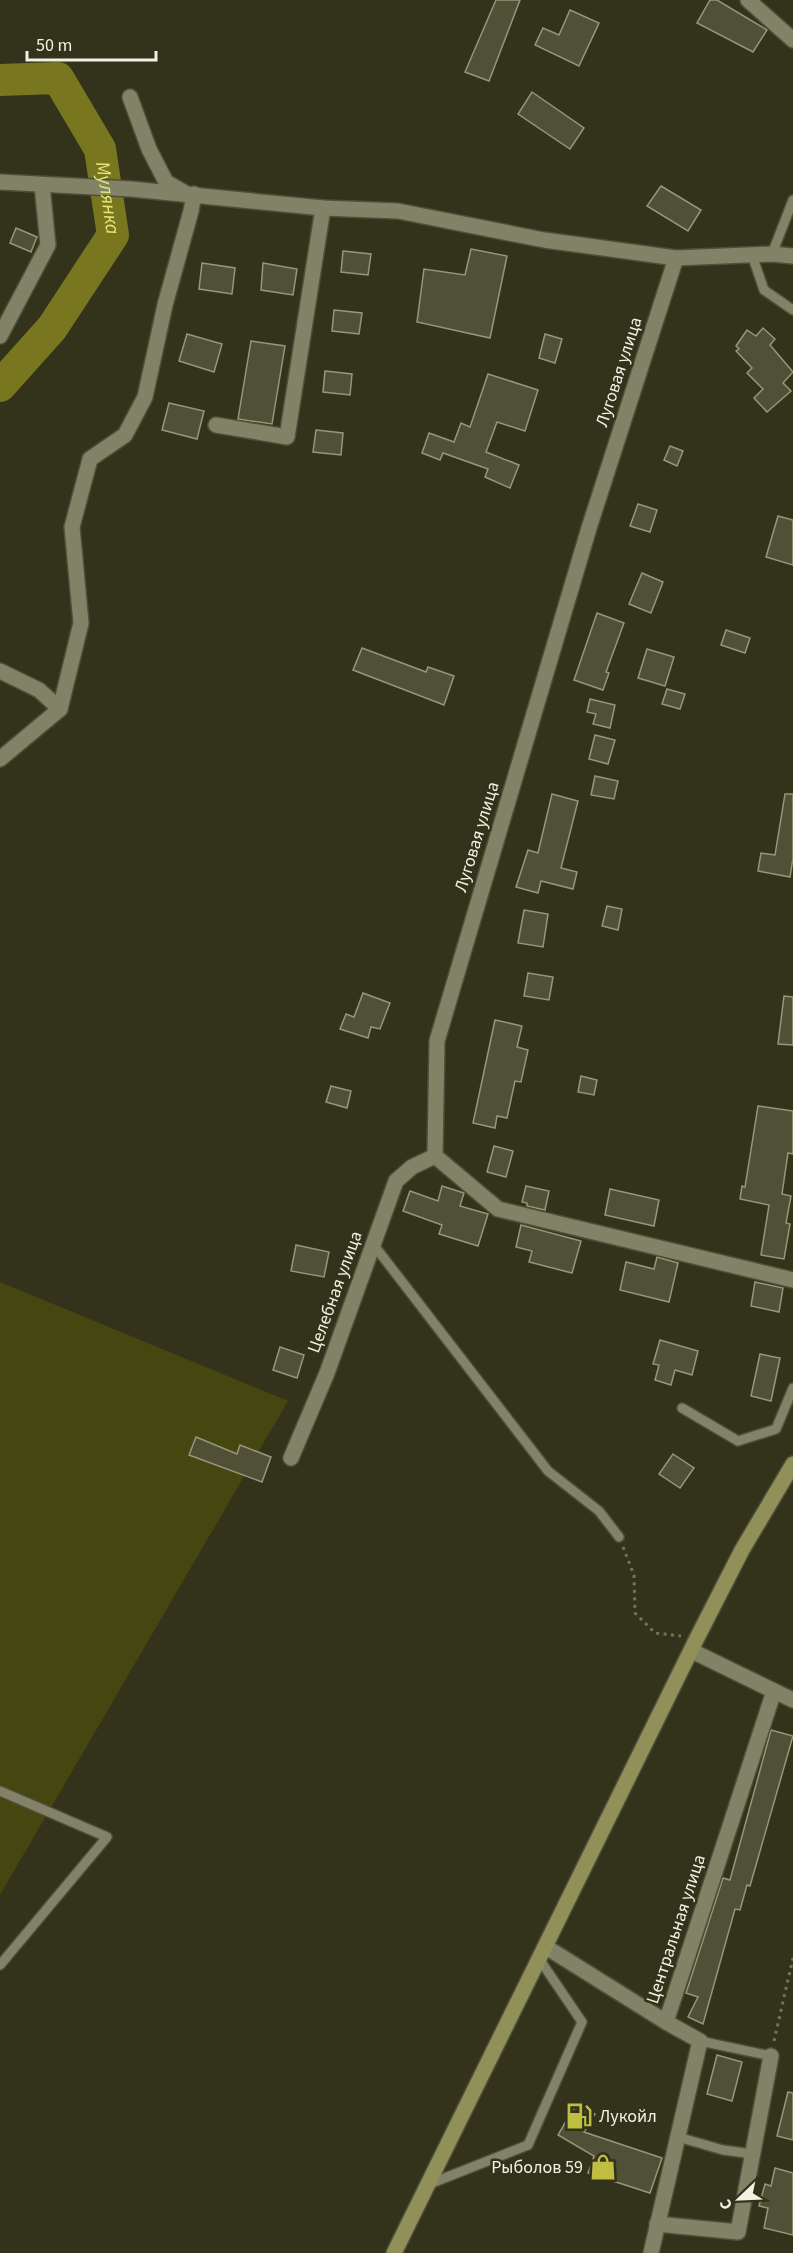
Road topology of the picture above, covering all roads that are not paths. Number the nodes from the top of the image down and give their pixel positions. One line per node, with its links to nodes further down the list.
1 (748, 0): 2 (street)
2 (793, 40)
3 (130, 97): 6 (street)
4 (0, 182): 5 (street)
5 (42, 185): 6 (street); 14 (street)
6 (190, 194): 8 (street); 17 (street)
7 (793, 200): 9 (lane)
8 (323, 208): 12 (street); 15 (street)
9 (772, 254): 10 (street); 11 (street)
10 (753, 255): 12 (street); 13 (lane)
11 (793, 256)
12 (676, 258): 19 (street, Луговая улица)
13 (793, 310)
14 (0, 336)
15 (216, 425)
16 (0, 670): 17 (street)
17 (60, 709): 18 (street)
18 (0, 759)
19 (435, 1156): 20 (street, Целебная улица); 21 (street)
20 (373, 1244): 24 (street, Целебная улица); 26 (lane)
21 (793, 1280)
22 (793, 1388): 23 (lane)
23 (682, 1408)
24 (291, 1458)
25 (793, 1464): 27 (main road)
26 (619, 1537)
27 (694, 1645): 28 (street); 31 (main road)
28 (774, 1691): 29 (street); 33 (street, Центральная улица)
29 (793, 1700)
30 (0, 1791): 32 (lane)
31 (543, 1954): 33 (street); 38 (main road); 38 (lane)
32 (0, 1965)
33 (666, 2022): 34 (street, Центральная улица)
34 (700, 2041): 35 (lane); 36 (street)
35 (771, 2056): 37 (street)
36 (678, 2137): 37 (lane); 39 (street)
37 (753, 2154): 39 (street)
38 (427, 2185): 40 (main road)
39 (657, 2224): 41 (street)
40 (394, 2253)
41 (651, 2253)

